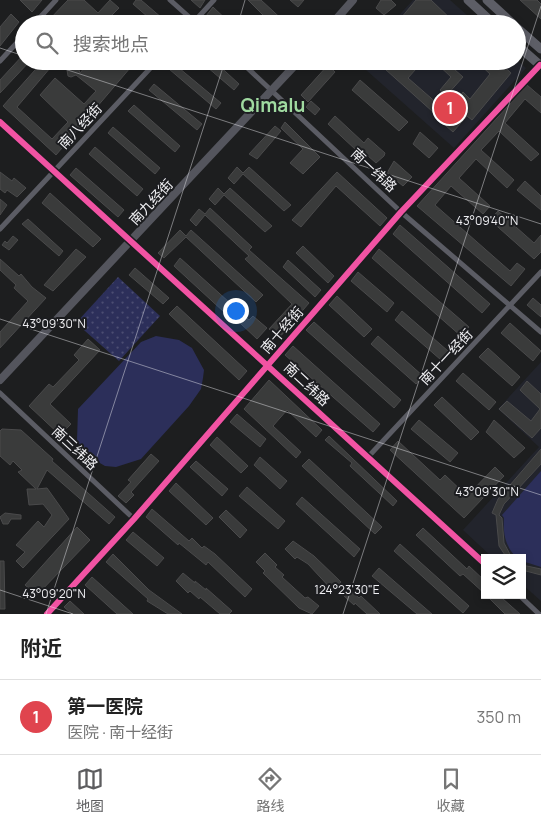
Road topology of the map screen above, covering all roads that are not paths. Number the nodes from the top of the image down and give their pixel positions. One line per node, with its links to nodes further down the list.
1 (56, 0): 7 (street)
2 (170, 0): 8 (street)
3 (214, 0): 9 (street)
4 (353, 0): 10 (main road)
5 (468, 0): 11 (main road)
6 (487, 0): 12 (main road)
7 (42, 15)
8 (186, 15)
9 (202, 15)
10 (340, 15)
11 (484, 15)
12 (503, 15)
13 (526, 36): 15 (main road)
14 (15, 45): 17 (street)
15 (541, 49)
16 (526, 53): 18 (main road)
17 (0, 61)
18 (540, 66): 25 (street, 南十经街)
19 (149, 70): 24 (street, 南八经街)
20 (250, 70): 22 (street, 南一纬路)
21 (291, 70): 22 (main road, 南九经街)
22 (273, 90): 25 (street, 南一纬路); 27 (main road, 南九经街)
23 (0, 122): 24 (street, 南二纬路)
24 (54, 171): 26 (street, 南八经街); 27 (street, 南二纬路)
25 (401, 212): 29 (street, 南一纬路); 31 (street, 南十经街)
26 (0, 229)
27 (132, 241): 31 (street, 南二纬路); 32 (main road, 南九经街)
28 (541, 272): 29 (street, 南十一经街)
29 (510, 306): 30 (street, 南一纬路); 34 (street, 南十一经街)
30 (541, 332)
31 (268, 365): 34 (street, 南二纬路); 35 (street, 南十经街)
32 (0, 380)
33 (0, 393): 35 (street, 南三纬路)
34 (368, 457): 36 (street, 南二纬路)
35 (134, 519): 38 (street, 南十经街)
36 (481, 560)
37 (522, 599): 39 (street)
38 (47, 614)
39 (539, 614)

